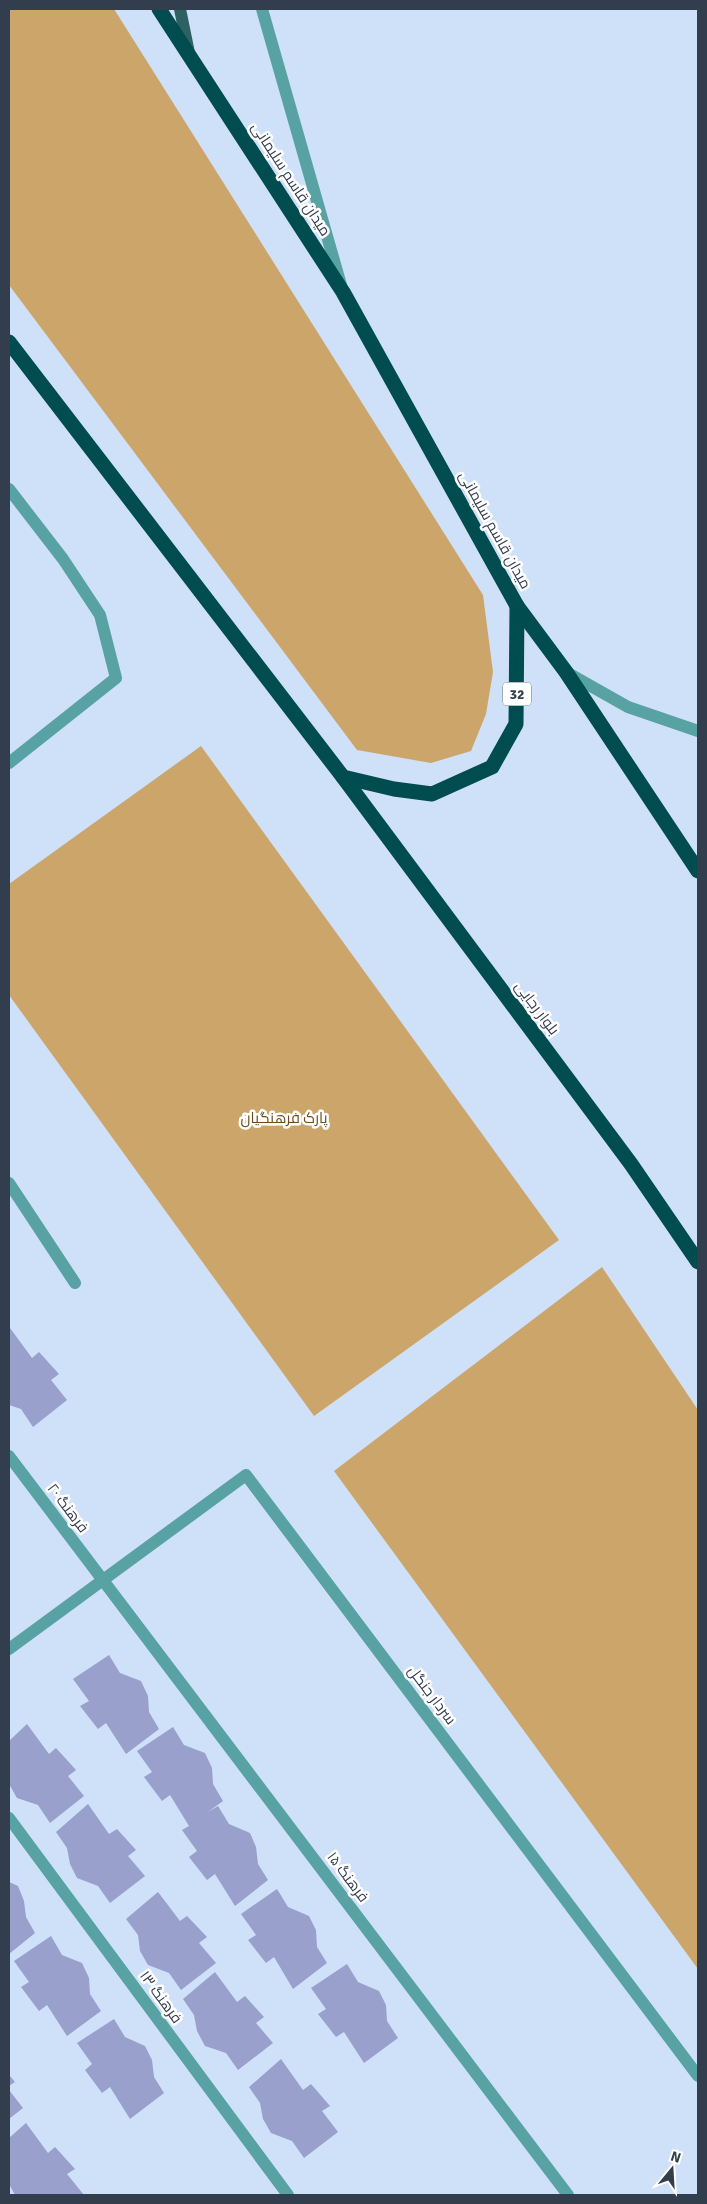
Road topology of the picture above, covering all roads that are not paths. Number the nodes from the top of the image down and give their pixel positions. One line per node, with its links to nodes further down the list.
1 (160, 9): 4 (highway, میدان قاسم سلیمانی / 32)
2 (180, 9): 4 (main road)
3 (262, 9): 5 (street)
4 (189, 53): 5 (highway, میدان قاسم سلیمانی / 32)
5 (343, 292): 8 (highway, میدان قاسم سلیمانی / 32)
6 (9, 342): 12 (highway)
7 (9, 489): 11 (street)
8 (517, 606): 9 (highway, 32); 12 (highway, میدان قاسم سلیمانی / 32)
9 (566, 672): 10 (street); 13 (highway, 32)
10 (698, 731)
11 (9, 763)
12 (343, 777): 15 (highway, بلوار رجایی)
13 (698, 871)
14 (9, 1183): 16 (street)
15 (698, 1262)
16 (75, 1283)
17 (9, 1456): 18 (street, فرهنگ ۲۰)
18 (102, 1579): 19 (street); 21 (street, سردار جنگل); 23 (street, فرهنگ ۱۵)
19 (9, 1648)
20 (9, 1818): 22 (street, فرهنگ ۱۳)
21 (698, 2076)
22 (288, 2195)
23 (568, 2195)

